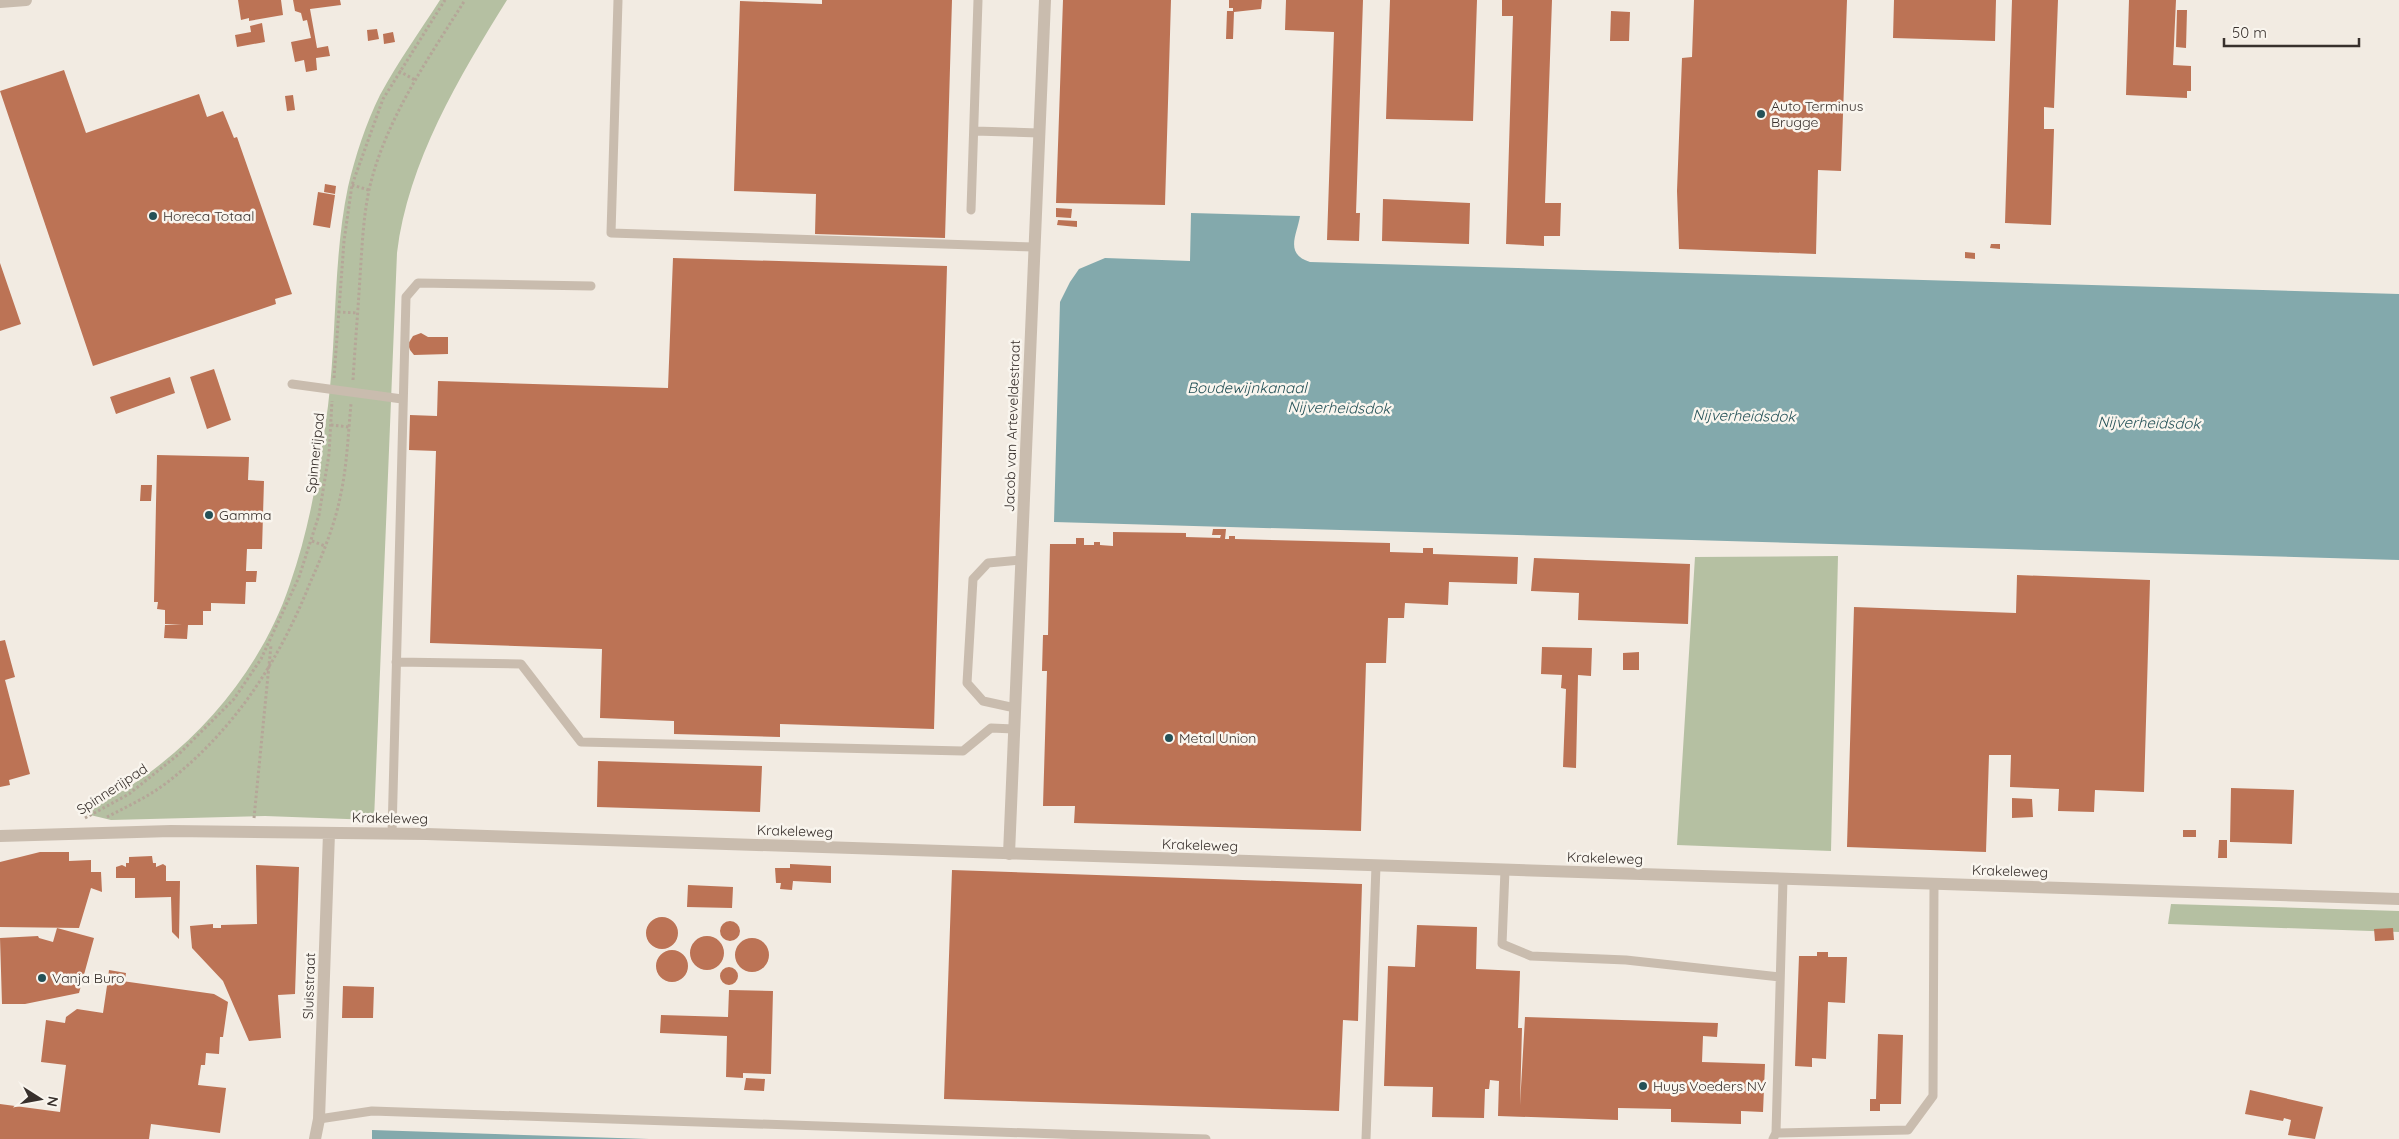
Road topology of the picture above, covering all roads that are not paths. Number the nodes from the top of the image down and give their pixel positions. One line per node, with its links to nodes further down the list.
1 (26, 0): 5 (street)
2 (618, 0): 9 (lane)
3 (978, 0): 6 (lane)
4 (1045, 0): 7 (street, Jacob van Arteveldestraat)
5 (0, 2)
6 (974, 131): 7 (lane); 8 (lane)
7 (1039, 133): 9 (street, Jacob van Arteveldestraat)
8 (971, 210)
9 (1034, 247): 13 (street, Jacob van Arteveldestraat)
10 (591, 286): 12 (lane)
11 (292, 384): 12 (lane)
12 (402, 400): 14 (lane)
13 (1021, 560): 15 (street, Jacob van Arteveldestraat); 15 (lane)
14 (396, 662): 16 (lane); 18 (lane)
15 (1015, 708): 16 (street, Jacob van Arteveldestraat)
16 (1014, 729): 20 (street, Jacob van Arteveldestraat)
17 (329, 833): 18 (street, Krakeleweg); 19 (street, Krakeleweg); 27 (street, Sluisstraat)
18 (392, 833): 20 (street, Krakeleweg)
19 (0, 836)
20 (1008, 854): 21 (street, Krakeleweg)
21 (1376, 866): 22 (street, Krakeleweg); 31 (lane)
22 (1505, 870): 23 (street, Krakeleweg); 26 (lane)
23 (1782, 879): 24 (street, Krakeleweg); 26 (lane)
24 (1934, 884): 25 (street, Krakeleweg); 28 (lane)
25 (2399, 899)
26 (1780, 977): 28 (lane)
27 (319, 1119): 29 (street, Sluisstraat); 30 (lane)
28 (1775, 1136)
29 (314, 1139)
30 (1206, 1139)
31 (1366, 1139)

